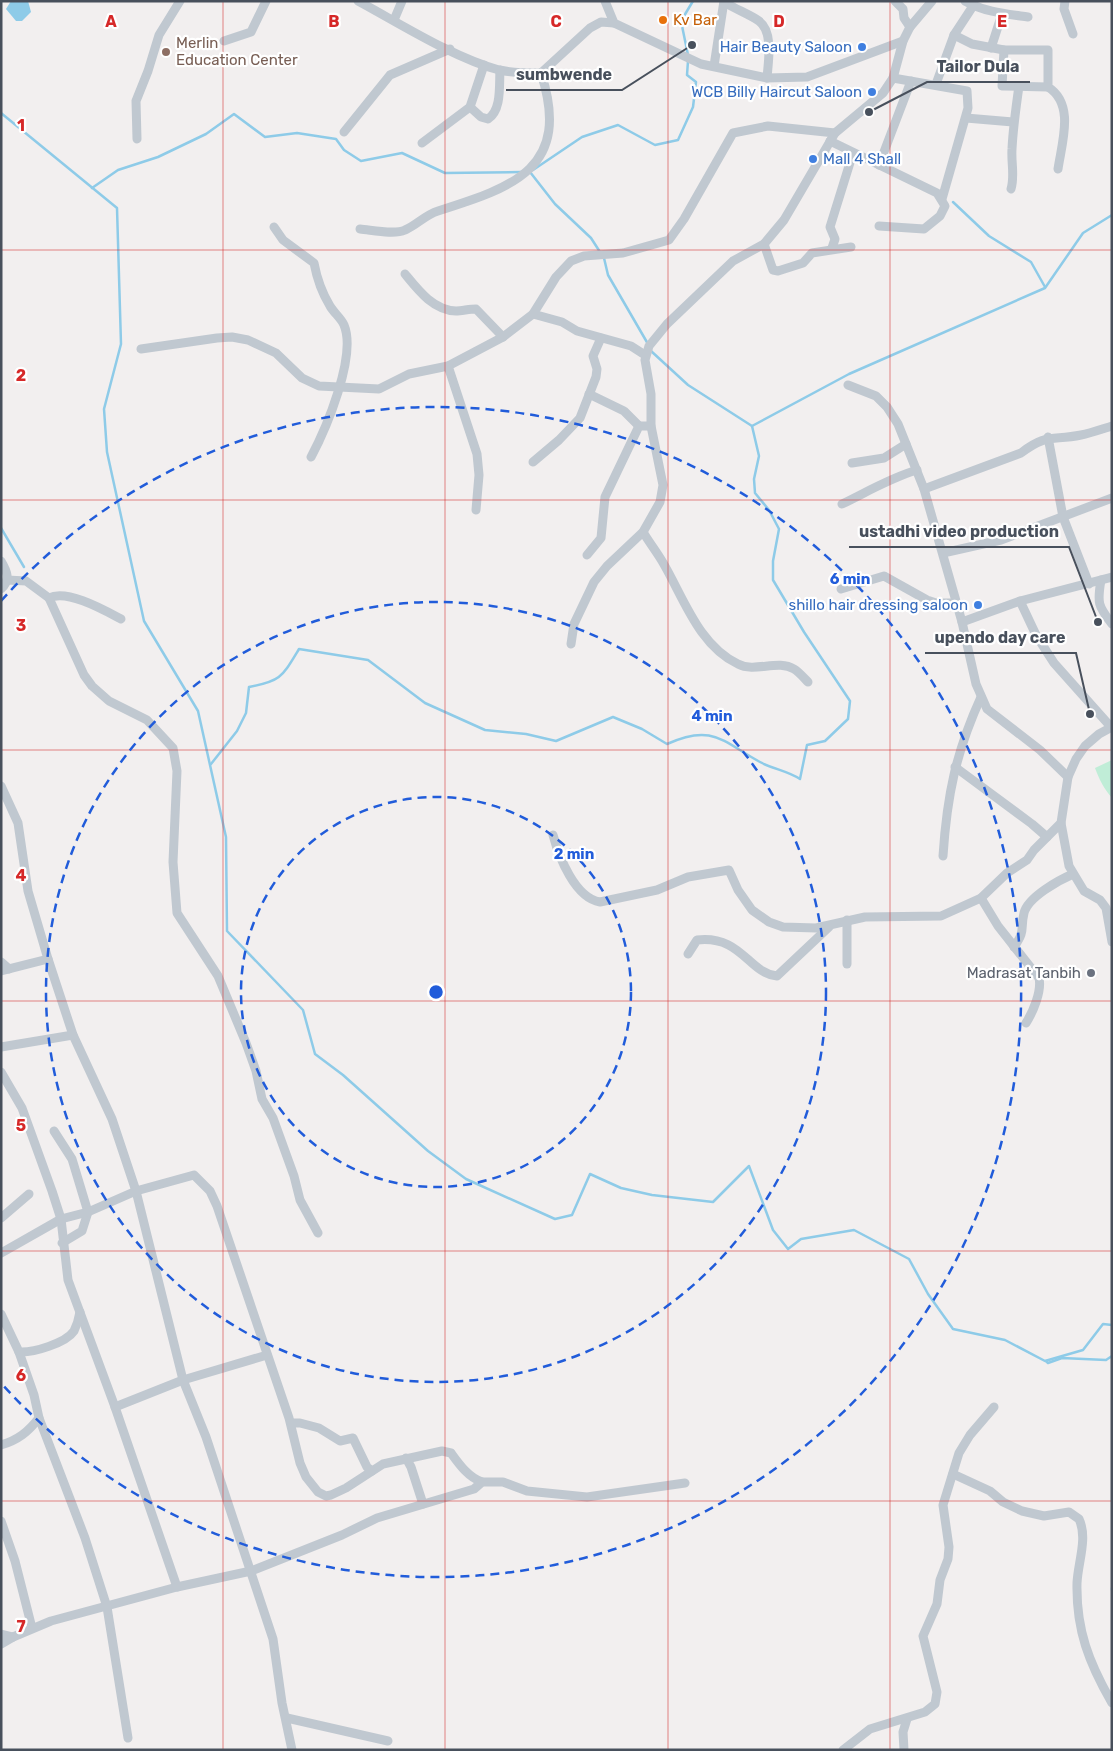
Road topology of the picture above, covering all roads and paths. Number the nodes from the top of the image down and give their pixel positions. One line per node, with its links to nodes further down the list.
1 (180, 1): 39 (street)
2 (266, 1): 19 (street)
3 (358, 1): 14 (street)
4 (402, 1): 14 (street)
5 (605, 1): 15 (street)
6 (895, 1): 16 (street)
7 (932, 1): 16 (street)
8 (996, 1): 12 (street)
9 (1064, 1): 17 (street)
10 (724, 2): 25 (street); 28 (street)
11 (969, 4): 12 (street); 18 (street)
12 (998, 12): 13 (street); 21 (street)
13 (1028, 17)
14 (394, 20): 22 (street)
15 (614, 23): 25 (street); 27 (street)
16 (910, 27): 20 (street)
17 (1073, 34)
18 (954, 35): 21 (street); 31 (street)
19 (224, 41)
20 (903, 41): 28 (street); 29 (street)
21 (991, 48): 23 (street)
22 (450, 49): 24 (street); 37 (street)
23 (1004, 50): 32 (street); 33 (street)
24 (484, 65): 26 (street); 34 (street)
25 (714, 66): 28 (street)
26 (500, 70): 27 (street); 34 (street)
27 (541, 72): 49 (street)
28 (767, 78)
29 (893, 78): 30 (street); 38 (street)
30 (911, 81): 31 (street); 43 (street)
31 (936, 84): 35 (street)
32 (1019, 86): 33 (street); 36 (street)
33 (1048, 87): 44 (street)
34 (470, 107): 41 (street)
35 (966, 118): 36 (street); 46 (street)
36 (1013, 122): 45 (street)
37 (344, 132)
38 (835, 133): 40 (street); 54 (street)
39 (137, 139)
40 (830, 141): 42 (street); 50 (street)
41 (422, 143)
42 (853, 153): 43 (street); 52 (street)
43 (879, 165): 46 (street)
44 (1058, 169)
45 (1011, 189)
46 (942, 199): 47 (street)
47 (879, 226)
48 (274, 228): 61 (street)
49 (360, 229)
50 (764, 244): 52 (street); 58 (street)
51 (851, 247): 52 (street)
52 (832, 248)
53 (405, 274): 55 (street)
54 (533, 314): 55 (street); 56 (street)
55 (504, 337): 59 (street)
56 (601, 338): 58 (street); 62 (street)
57 (141, 350): 61 (street)
58 (645, 355): 64 (street)
59 (448, 366): 61 (street); 75 (street)
60 (848, 385): 67 (street)
61 (340, 386): 68 (street)
62 (589, 394): 63 (street); 69 (street)
63 (639, 426): 64 (street); 79 (street)
64 (651, 426): 77 (street)
65 (1112, 426): 66 (street)
66 (1048, 437): 72 (street); 76 (street)
67 (906, 444): 70 (street); 71 (street)
68 (311, 457)
69 (533, 462)
70 (852, 463)
71 (917, 470): 72 (street); 74 (street)
72 (924, 489): 78 (street)
73 (1112, 498): 76 (street)
74 (842, 504)
75 (476, 510)
76 (1063, 517): 78 (street); 84 (street)
77 (642, 532): 93 (street); 94 (street)
78 (943, 554): 89 (street)
79 (587, 555)
80 (1, 561): 82 (street)
81 (1112, 577): 83 (street)
82 (7, 580): 86 (street); 87 (street)
83 (1101, 580): 84 (street); 92 (street)
84 (1089, 584): 88 (street)
85 (841, 588): 89 (street)
86 (1, 589)
87 (49, 598): 90 (street); 125 (street)
88 (1020, 601): 91 (street); 96 (street)
89 (956, 603): 91 (street)
90 (121, 619)
91 (962, 622): 95 (street)
92 (1112, 624)
93 (571, 644)
94 (808, 682)
95 (982, 697): 97 (street); 98 (street)
96 (1111, 727): 98 (street)
97 (955, 767): 102 (street); 103 (street)
98 (1068, 777): 100 (street)
99 (1, 786): 111 (street)
100 (1062, 823): 102 (street); 104 (street)
101 (553, 836): 107 (street)
102 (1047, 837): 105 (street)
103 (943, 856)
104 (1073, 874): 108 (street); 109 (street)
105 (981, 898): 106 (street); 109 (street)
106 (847, 920): 107 (street); 113 (street)
107 (829, 926): 110 (street)
108 (1112, 942)
109 (1014, 947): 115 (street)
110 (688, 954)
111 (48, 959): 114 (street); 116 (street)
112 (1, 962): 114 (street)
113 (847, 964)
114 (5, 970)
115 (1026, 1023)
116 (74, 1035): 117 (street); 120 (street)
117 (1, 1047)
118 (1, 1072): 124 (street)
119 (54, 1131): 122 (street)
120 (136, 1191): 122 (street); 131 (street); 132 (street)
121 (29, 1194): 123 (street)
122 (88, 1212): 124 (street); 126 (street)
123 (1, 1218)
124 (61, 1219): 126 (street); 127 (street)
125 (318, 1233)
126 (62, 1243): 128 (street)
127 (2, 1250)
128 (80, 1311): 130 (street); 133 (street)
129 (1, 1314): 130 (street)
130 (19, 1352): 135 (street)
131 (267, 1355): 132 (street); 136 (street)
132 (183, 1380): 133 (street); 145 (street)
133 (115, 1407): 146 (street)
134 (994, 1407): 140 (street)
135 (38, 1418): 137 (street); 147 (street)
136 (290, 1423): 139 (street); 139 (street)
137 (1, 1445)
138 (406, 1458): 139 (street); 141 (street); 143 (street)
139 (372, 1471)
140 (953, 1474): 152 (street); 154 (street)
141 (482, 1482): 142 (street); 143 (street)
142 (685, 1482)
143 (423, 1504): 145 (street)
144 (1, 1521): 148 (street)
145 (251, 1571): 146 (street); 153 (street)
146 (177, 1587): 147 (street)
147 (107, 1607): 148 (street); 155 (street)
148 (32, 1628): 150 (street)
149 (1, 1634): 150 (street)
150 (12, 1637): 151 (street)
151 (1, 1644)
152 (1112, 1703)
153 (287, 1718): 156 (street); 157 (street)
154 (908, 1719): 158 (street); 159 (street)
155 (128, 1738)
156 (388, 1740)
157 (292, 1750)
158 (843, 1750)
159 (904, 1750)

